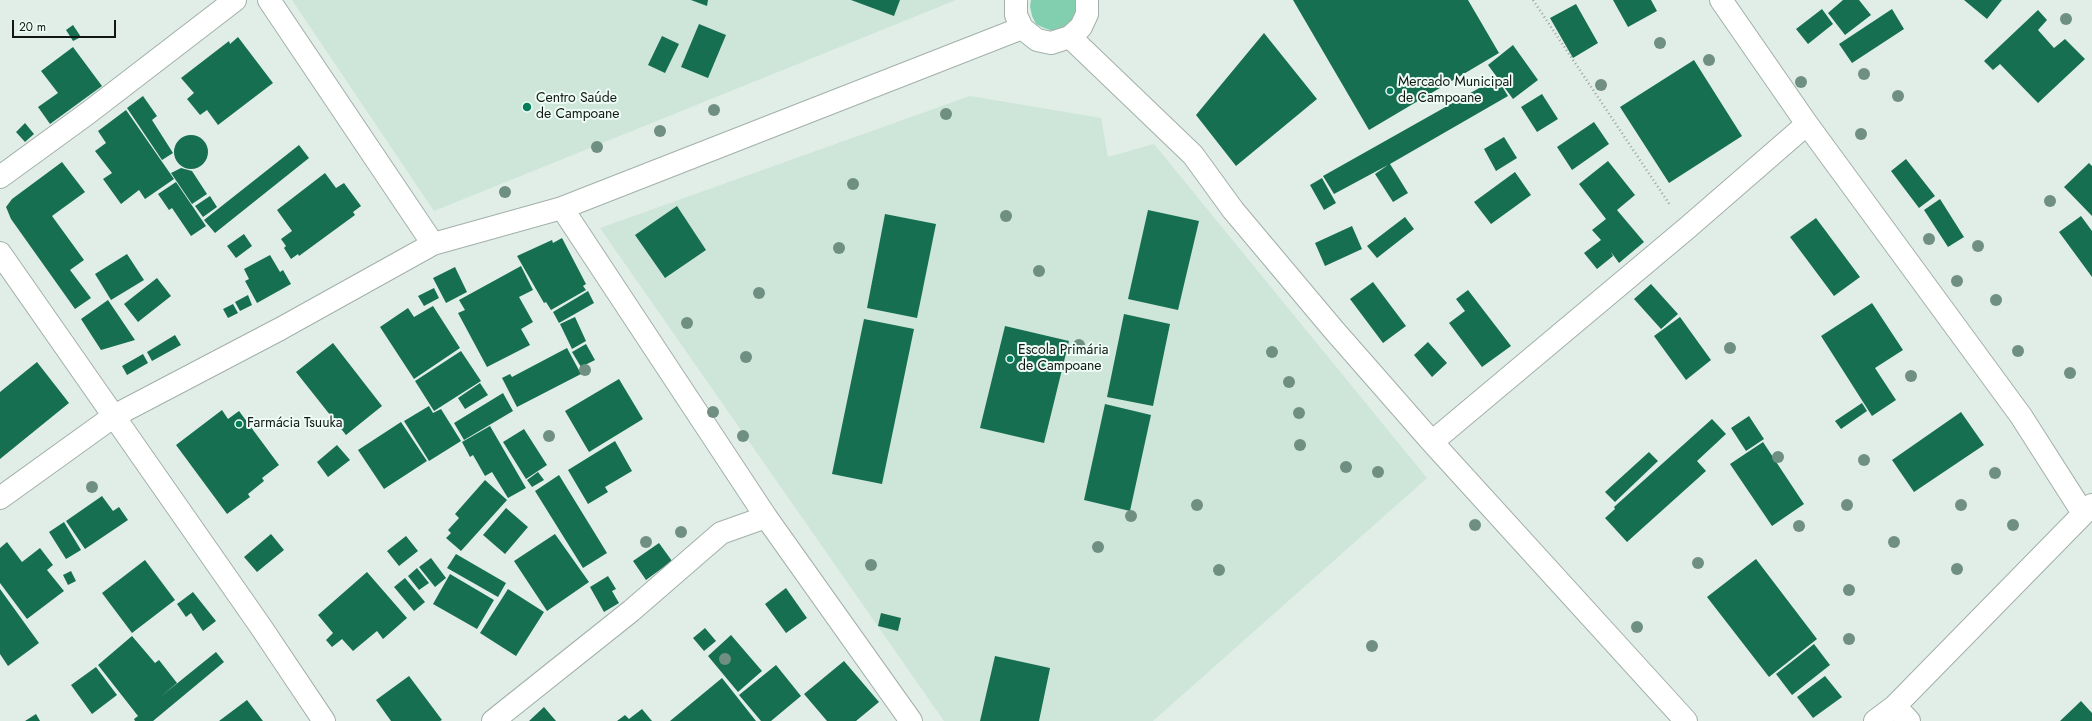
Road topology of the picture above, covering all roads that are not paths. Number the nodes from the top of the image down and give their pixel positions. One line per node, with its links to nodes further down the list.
1 (235, 0): 9 (street)
2 (269, 0): 11 (street)
3 (1016, 0): 6 (street)
4 (1087, 0): 7 (street)
5 (1721, 0): 8 (street)
6 (1022, 28): 7 (street); 10 (street)
7 (1070, 37): 14 (street)
8 (1807, 124): 14 (street); 16 (street)
9 (0, 176)
10 (562, 208): 11 (street); 17 (street)
11 (433, 244): 13 (street)
12 (0, 253): 13 (street)
13 (114, 416): 15 (street); 19 (street)
14 (1432, 442): 22 (street)
15 (0, 498)
16 (2087, 509): 18 (street)
17 (766, 517): 20 (street); 21 (street)
18 (1902, 714): 23 (street)
19 (324, 721)
20 (493, 721)
21 (911, 721)
22 (1686, 721)
23 (1875, 721)

